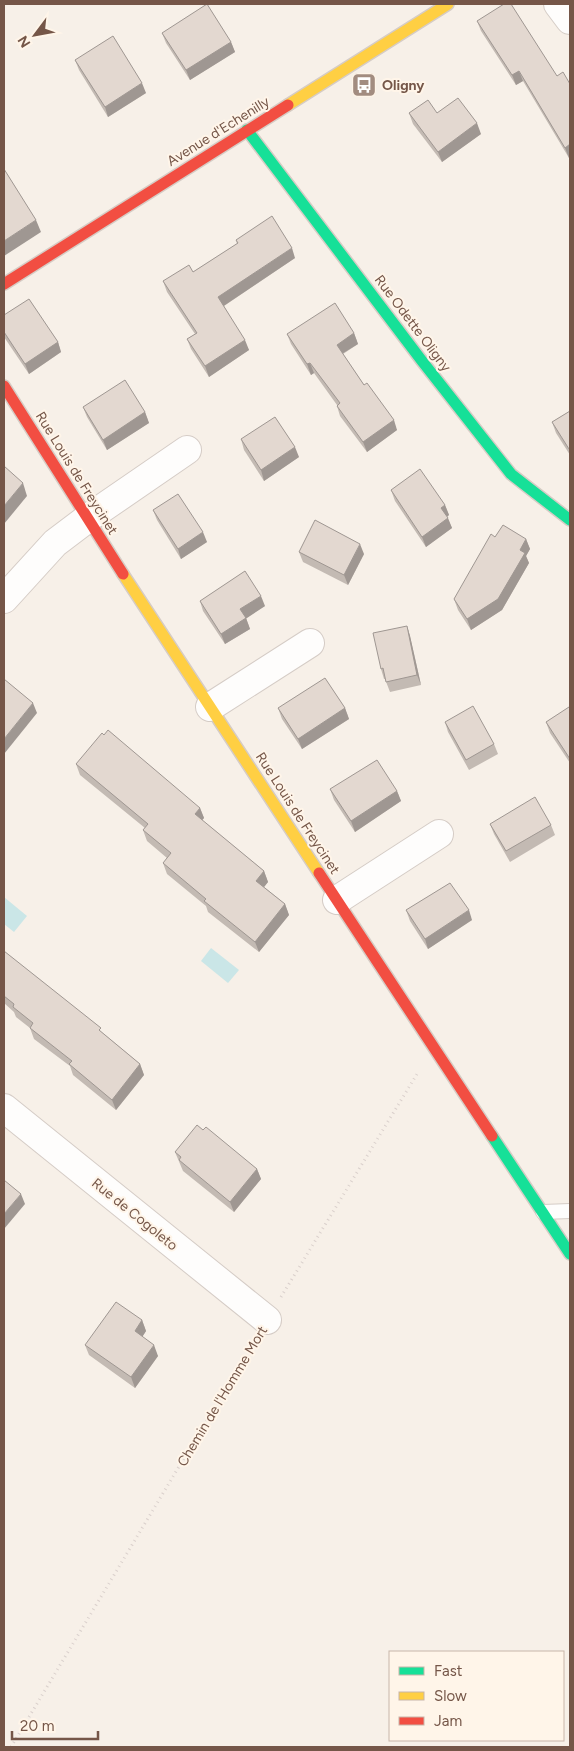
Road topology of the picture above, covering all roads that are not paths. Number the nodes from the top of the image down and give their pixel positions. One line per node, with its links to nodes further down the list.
1 (448, 4): 4 (street, Avenue d'Echenilly)
2 (558, 4): 3 (street)
3 (570, 20)
4 (247, 130): 5 (street, Avenue d'Echenilly); 9 (street, Rue Odette Oligny)
5 (4, 284)
6 (4, 386): 8 (street, Rue Louis de Freycinet)
7 (187, 450): 8 (street)
8 (88, 518): 10 (street); 12 (street, Rue Louis de Freycinet)
9 (570, 520)
10 (4, 599)
11 (310, 643): 12 (street)
12 (210, 708): 14 (street, Rue Louis de Freycinet)
13 (439, 834): 14 (street)
14 (337, 900): 17 (street, Rue Louis de Freycinet)
15 (4, 1108): 19 (street, Rue de Cogoleto)
16 (570, 1211): 17 (lane)
17 (543, 1212): 18 (street, Rue Louis de Freycinet)
18 (570, 1254)
19 (267, 1320)

